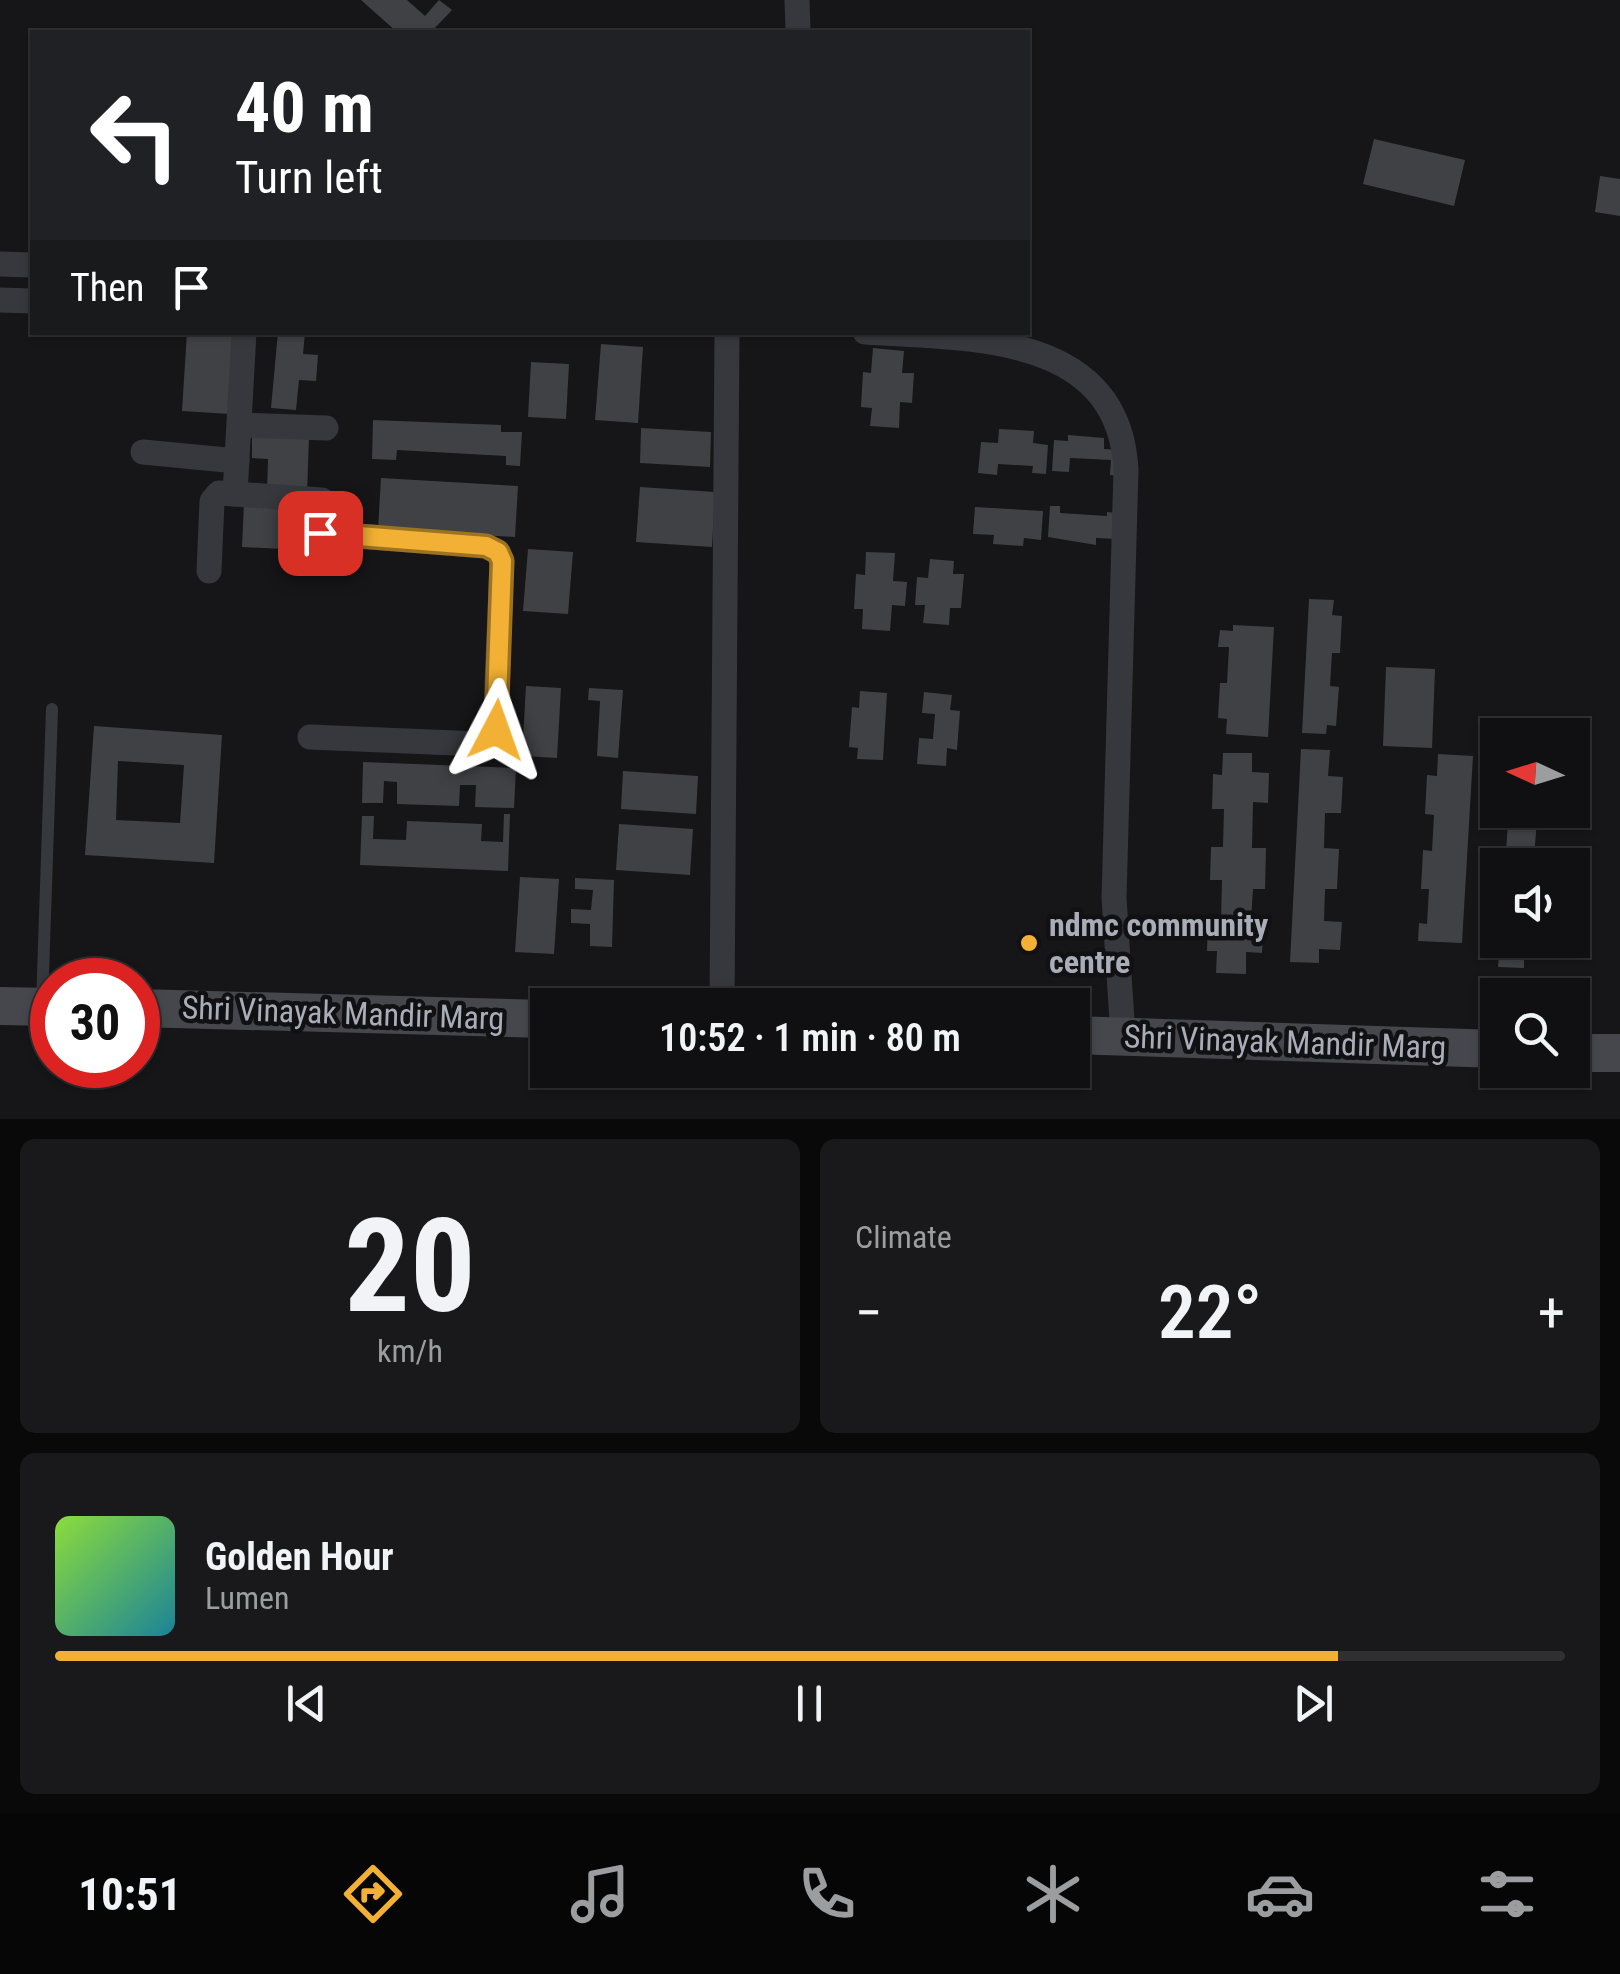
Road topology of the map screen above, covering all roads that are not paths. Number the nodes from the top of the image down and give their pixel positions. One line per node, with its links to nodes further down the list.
1 (797, 0): 2 (street)
2 (798, 30)
3 (0, 264): 4 (street)
4 (30, 265)
5 (0, 300): 6 (street)
6 (30, 301)
7 (244, 335): 10 (street)
8 (727, 335): 21 (street)
9 (910, 335): 27 (street)
10 (240, 425): 11 (street); 13 (street)
11 (326, 428)
12 (143, 452): 13 (street)
13 (237, 462): 14 (street)
14 (235, 494): 15 (street); 17 (street)
15 (322, 500)
16 (320, 533): 19 (street)
17 (209, 572)
18 (52, 708): 20 (lane)
19 (310, 737)
20 (48, 958)
21 (722, 988)
22 (0, 1006): 23 (street)
23 (30, 1007)
24 (160, 1009): 25 (street, Shri Vinayak Mandir Marg)
25 (530, 1019)
26 (1090, 1035): 27 (street, Shri Vinayak Mandir Marg)
27 (1123, 1036): 28 (street, Shri Vinayak Mandir Marg)
28 (1480, 1049)
29 (1590, 1053): 30 (street)
30 (1620, 1053)

